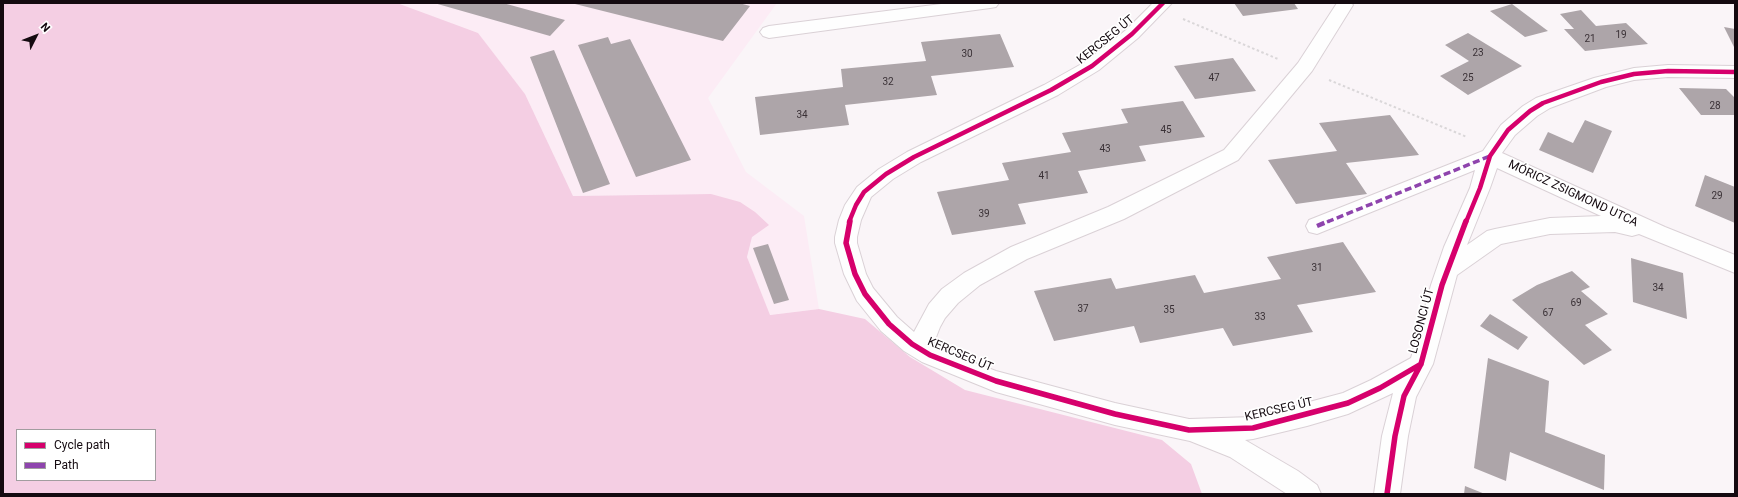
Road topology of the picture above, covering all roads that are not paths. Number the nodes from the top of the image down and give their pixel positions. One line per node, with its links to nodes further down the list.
1 (990, 3): 4 (street)
2 (1163, 3): 11 (street, KERCSEG ÚT)
3 (1344, 5): 11 (street, KERCSEG ÚT)
4 (769, 32)
5 (1735, 72): 6 (street)
6 (1490, 156): 7 (street); 8 (street, MÓRICZ ZSIGMOND UTCA); 10 (street, LOSONCI ÚT)
7 (1317, 226)
8 (1657, 233): 9 (street, MÓRICZ ZSIGMOND UTCA); 10 (street, MÓRICZ ZSIGMOND UTCA)
9 (1735, 264)
10 (1448, 269): 12 (street, LOSONCI ÚT)
11 (920, 348): 13 (street, KERCSEG ÚT)
12 (1421, 364): 13 (street, KERCSEG ÚT); 15 (street, LOSONCI ÚT)
13 (1189, 430): 14 (street)
14 (1308, 494)
15 (1387, 494)

